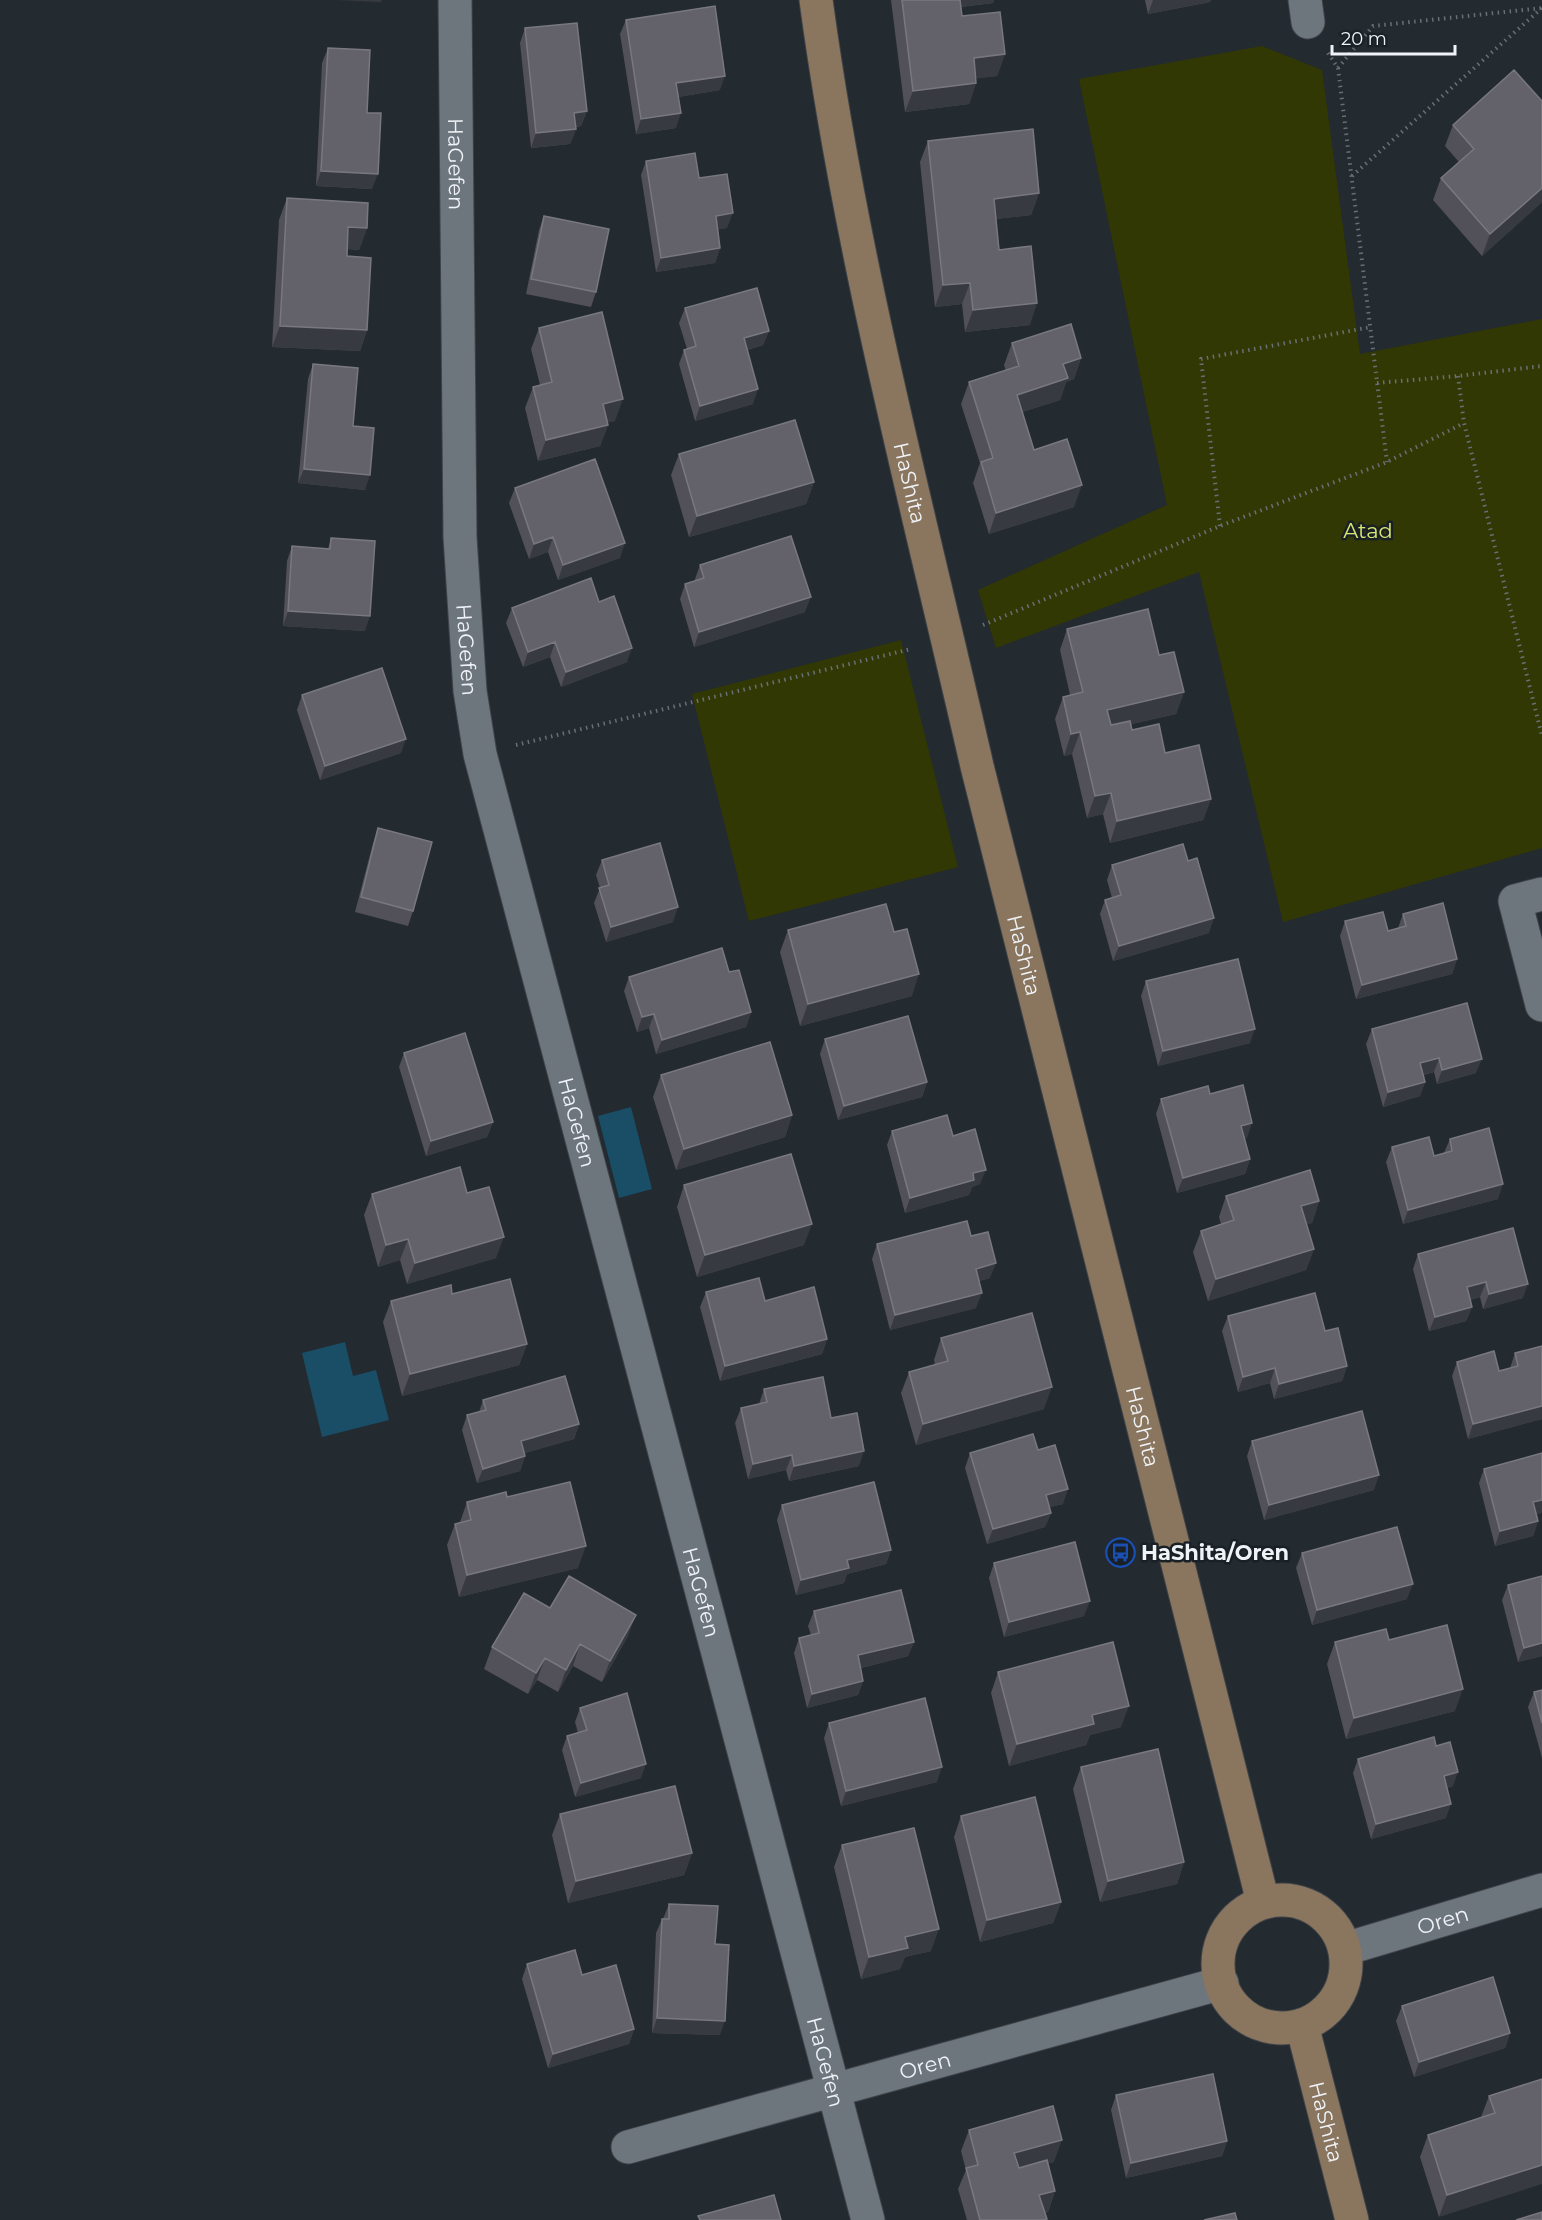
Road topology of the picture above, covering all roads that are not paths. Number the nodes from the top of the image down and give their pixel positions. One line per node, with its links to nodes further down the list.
1 (455, 0): 10 (street, HaGefen)
2 (816, 0): 6 (street, HaShita)
3 (1542, 894): 4 (street)
4 (1542, 1005)
5 (1542, 1890): 7 (street, Oren)
6 (1263, 1902): 7 (street); 8 (street)
7 (1344, 1949): 9 (street)
8 (1222, 1983): 9 (street); 10 (street, Oren)
9 (1302, 2025): 13 (street, HaShita)
10 (833, 2090): 11 (street, Oren); 12 (street, HaGefen)
11 (628, 2147)
12 (868, 2220)
13 (1352, 2220)

